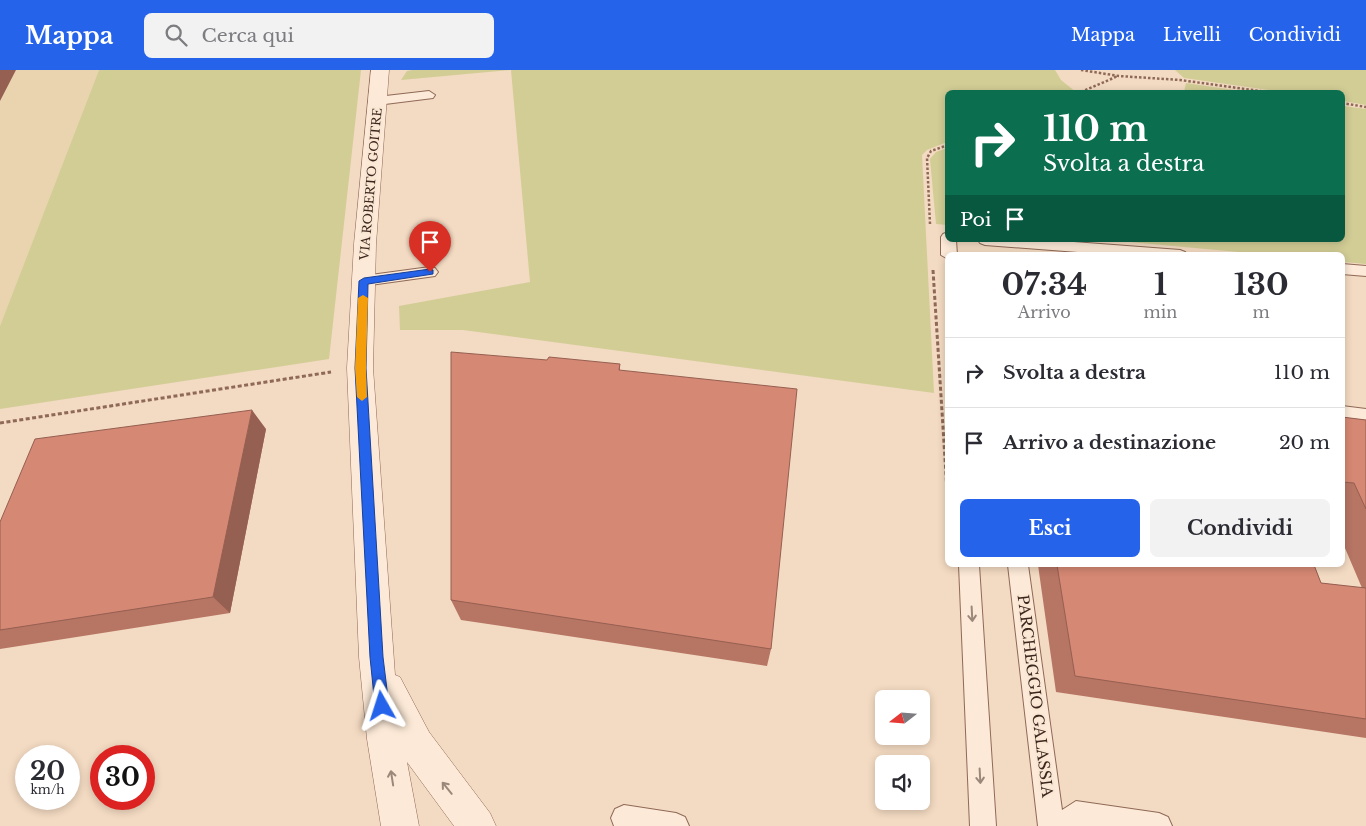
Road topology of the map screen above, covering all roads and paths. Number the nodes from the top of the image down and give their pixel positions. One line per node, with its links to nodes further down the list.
1 (380, 70): 7 (street, VIA ROBERTO GOITRE)
2 (1081, 70): 3 (path)
3 (1119, 76): 4 (path); 5 (path)
4 (1086, 90)
5 (1252, 90)
6 (429, 95): 7 (lane)
7 (377, 101): 18 (street, VIA ROBERTO GOITRE)
8 (1345, 104): 9 (path)
9 (1366, 107)
10 (945, 146): 11 (path)
11 (930, 226)
12 (1011, 242): 13 (lane)
13 (1141, 252)
14 (932, 265): 23 (path)
15 (1345, 269): 16 (lane)
16 (1366, 271)
17 (430, 272): 18 (lane)
18 (364, 281): 19 (street, VIA ROBERTO GOITRE)
19 (360, 368): 22 (path); 26 (street, VIA ROBERTO GOITRE)
20 (1345, 413): 21 (lane)
21 (1366, 416)
22 (0, 423)
23 (945, 465)
24 (969, 567): 31 (lane, one-way to 31)
25 (1018, 567): 32 (lane, PARCHEGGIO GALASSIA)
26 (376, 657): 28 (street, VIA ROBERTO GOITRE, one-way to 26); 29 (street, VIA ROBERTO GOITRE, one-way to 26)
27 (624, 818): 30 (lane)
28 (400, 826)
29 (477, 826)
30 (676, 826)
31 (982, 826)
32 (1051, 826)
33 (1063, 826): 34 (lane)
34 (1159, 826)

